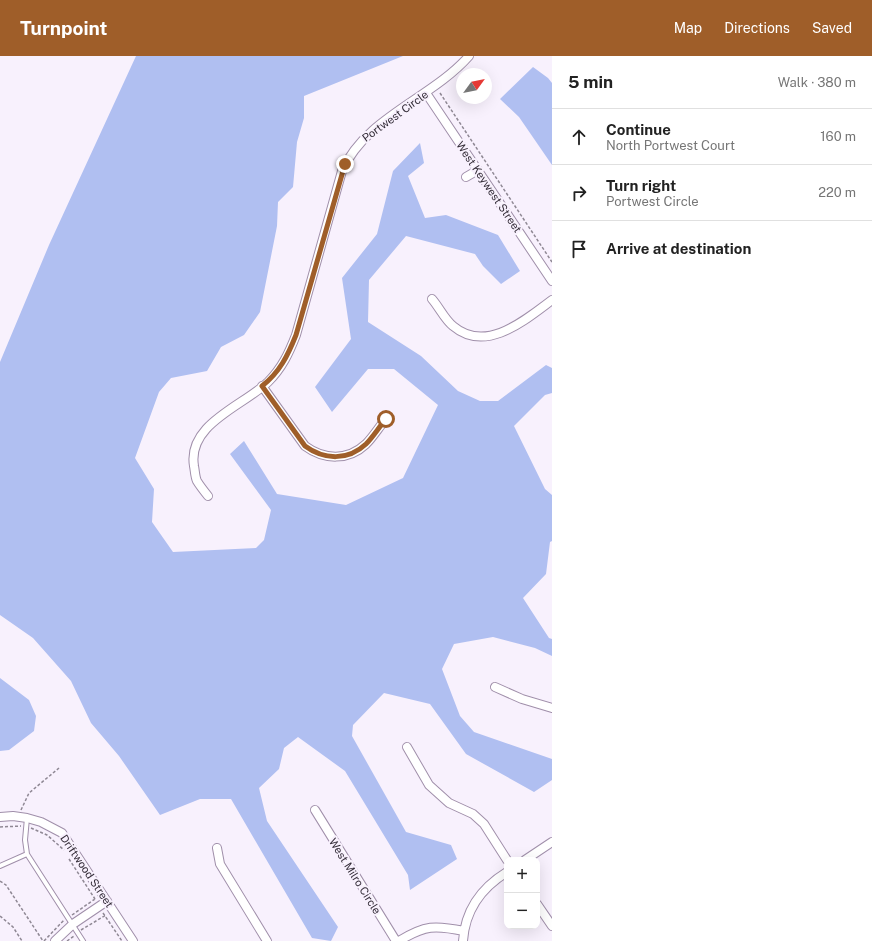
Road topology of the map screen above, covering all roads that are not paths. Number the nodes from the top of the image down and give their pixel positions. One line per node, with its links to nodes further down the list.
1 (469, 56): 2 (street, Portwest Circle)
2 (426, 93): 3 (street, West Keywest Street); 8 (street, Portwest Circle)
3 (478, 170): 4 (street); 5 (street, West Keywest Street)
4 (466, 177)
5 (552, 281)
6 (432, 299): 7 (street)
7 (552, 300)
8 (262, 386): 9 (street); 10 (street, Portwest Circle)
9 (386, 419)
10 (208, 496)
11 (495, 687): 12 (street)
12 (552, 708)
13 (407, 746): 20 (street)
14 (315, 810): 33 (street, West Milro Circle)
15 (0, 817): 16 (street, Driftwood Street)
16 (27, 818): 19 (lane); 24 (street, Driftwood Street)
17 (552, 842): 21 (street)
18 (217, 848): 32 (street)
19 (27, 854): 22 (lane); 26 (lane)
20 (505, 857)
21 (530, 857)
22 (0, 866)
23 (504, 874): 28 (street)
24 (107, 901): 26 (street); 31 (street, Driftwood Street)
25 (540, 908): 27 (street)
26 (73, 924): 29 (street); 30 (lane)
27 (552, 926)
28 (464, 931): 33 (street); 34 (street)
29 (55, 941)
30 (83, 941)
31 (133, 941)
32 (267, 941)
33 (398, 941)
34 (463, 941)

